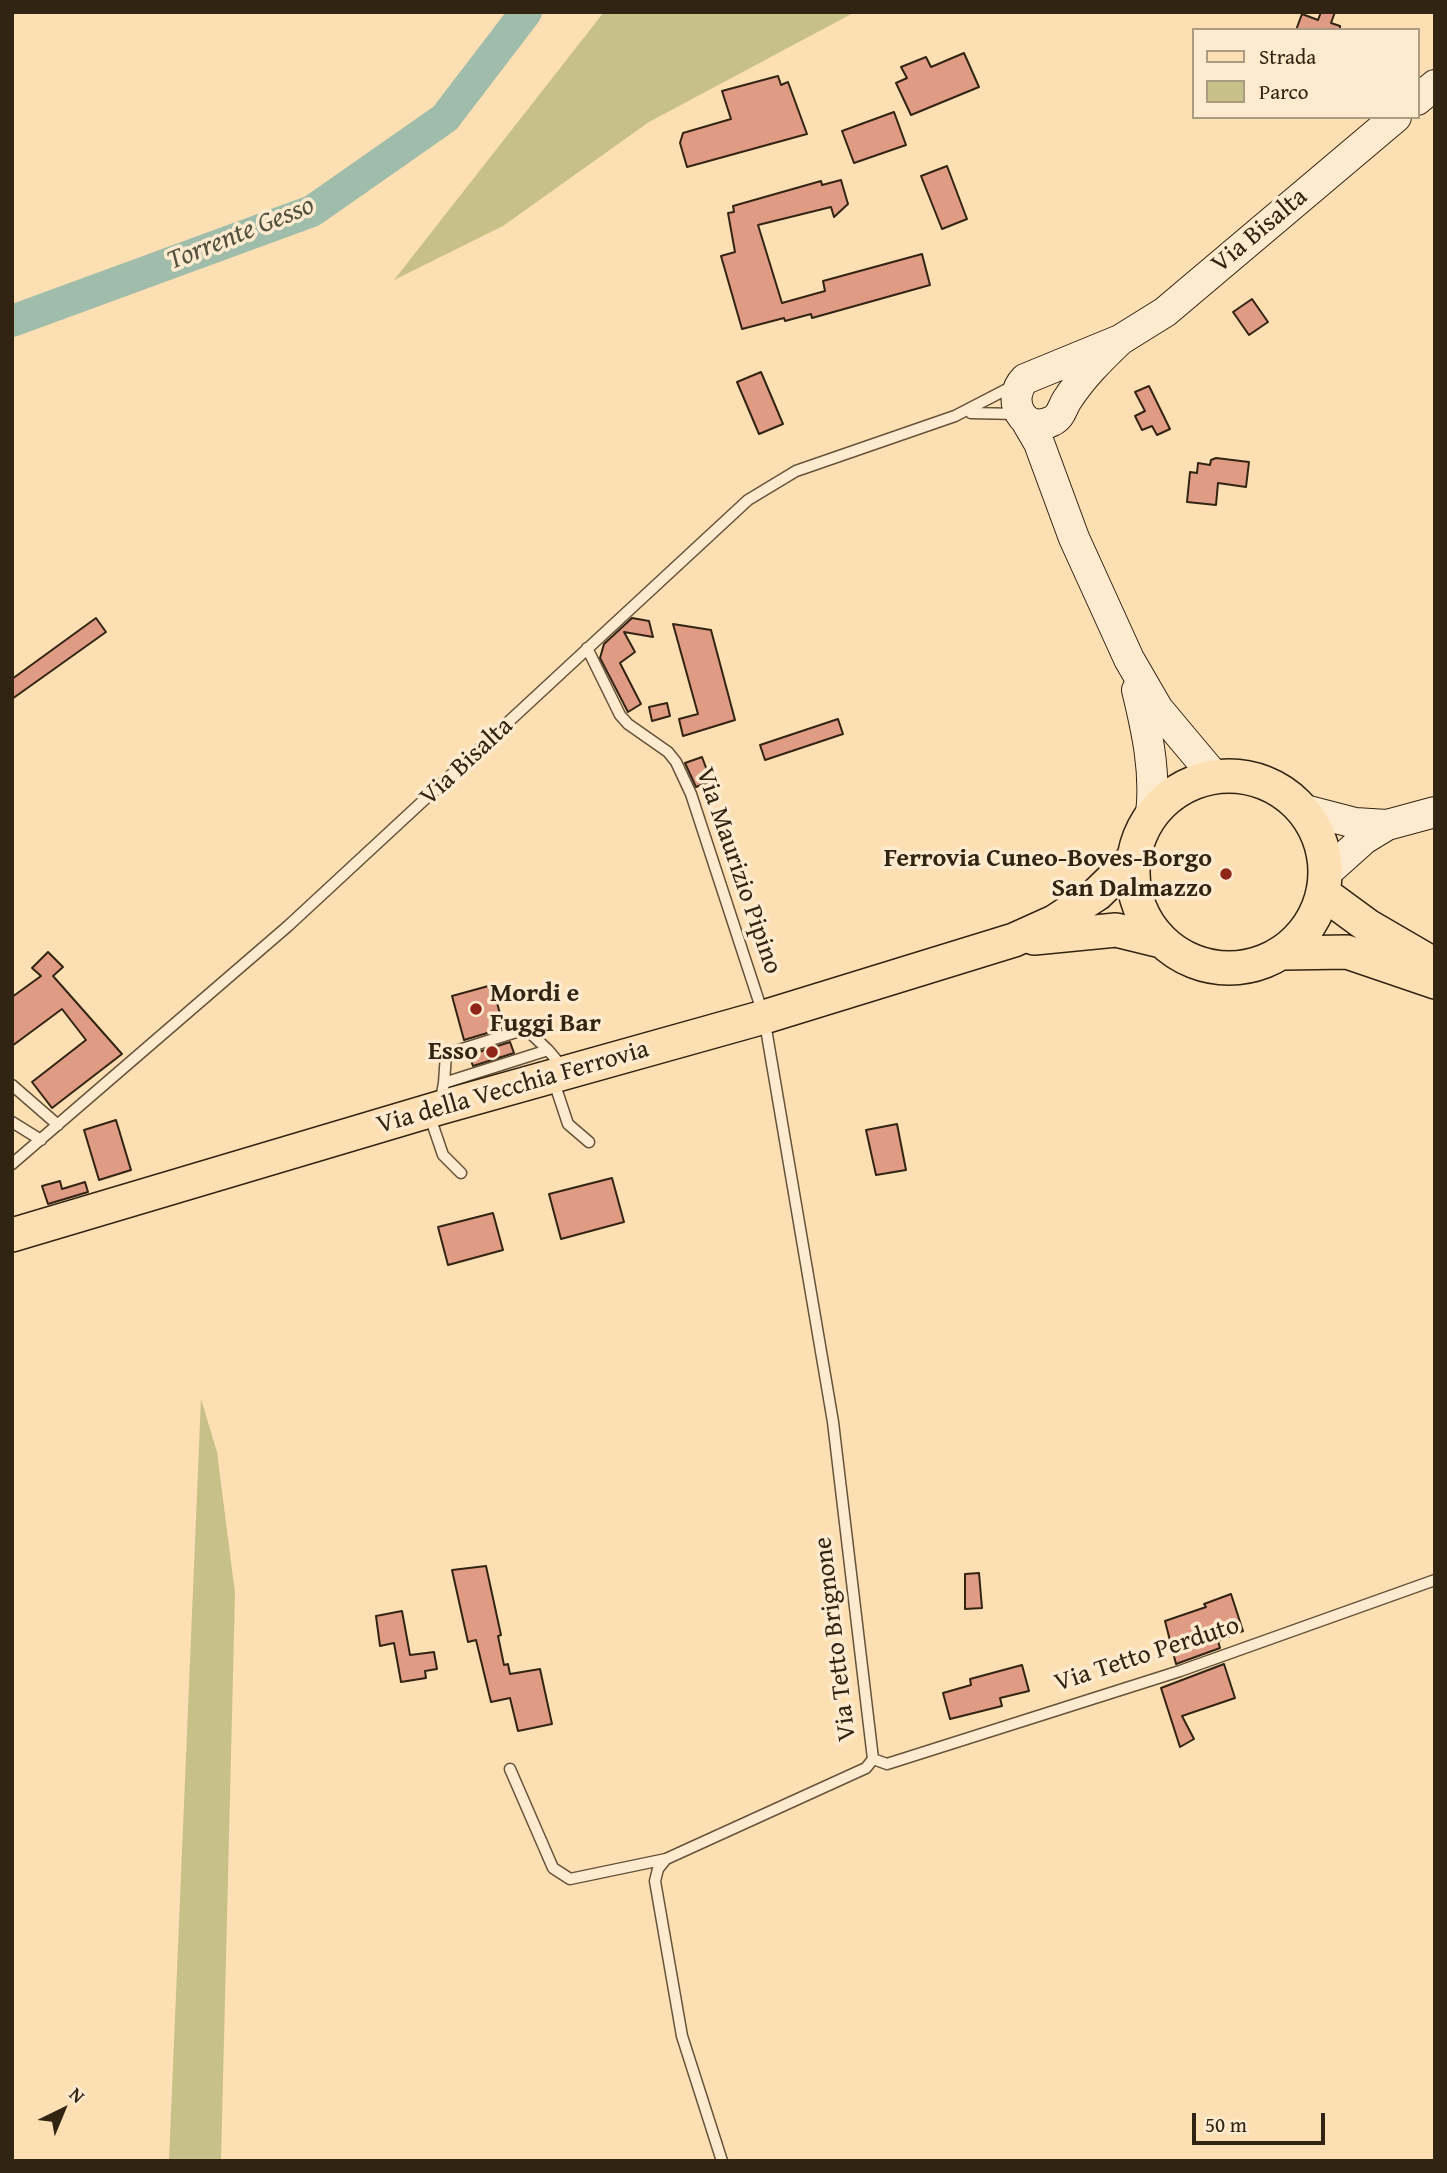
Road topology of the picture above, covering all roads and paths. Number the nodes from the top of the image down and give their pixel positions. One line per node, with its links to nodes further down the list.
1 (1435, 85): 2 (main road)
2 (1419, 98)
3 (1394, 119): 4 (main road, Via Bisalta)
4 (1120, 340): 5 (main road, Via Bisalta); 6 (main road, Via Bisalta)
5 (1033, 376): 6 (main road); 7 (lane, Via Bisalta); 8 (main road)
6 (1064, 407): 8 (main road, Via Bisalta); 9 (main road)
7 (955, 416): 8 (lane, Via Bisalta); 10 (lane, Via Bisalta)
8 (1022, 416): 9 (main road)
9 (1054, 481): 11 (main road)
10 (587, 648): 24 (lane, Via Maurizio Pipino); 29 (lane, Via Bisalta)
11 (1129, 659): 12 (main road); 15 (main road)
12 (1215, 777): 13 (main road); 15 (main road)
13 (1301, 809): 16 (main road); 18 (main road)
14 (1435, 812): 16 (main road)
15 (1151, 814): 17 (main road)
16 (1387, 825): 18 (main road)
17 (1133, 859): 19 (main road, Via della Vecchia Ferrovia); 20 (main road)
18 (1324, 883): 21 (main road); 22 (main road)
19 (1014, 940): 20 (main road, Via della Vecchia Ferrovia); 24 (main road, Via della Vecchia Ferrovia)
20 (1161, 942): 21 (main road)
21 (1283, 953): 23 (main road)
22 (1435, 965)
23 (1435, 982)
24 (764, 1017): 25 (main road, Via della Vecchia Ferrovia); 36 (lane, Via Tetto Brignone)
25 (555, 1066): 27 (main road, Via della Vecchia Ferrovia); 27 (lane); 31 (lane)
26 (12, 1085): 29 (lane)
27 (437, 1101): 33 (lane); 34 (main road, Via della Vecchia Ferrovia)
28 (12, 1122): 30 (lane)
29 (58, 1125): 30 (lane, Via Bisalta)
30 (41, 1140): 32 (lane, Via Bisalta)
31 (589, 1142)
32 (12, 1164)
33 (461, 1173)
34 (12, 1235)
35 (1435, 1580): 36 (lane, Via Tetto Perduto)
36 (873, 1759): 38 (lane, Via Tetto Brignone)
37 (510, 1769): 38 (lane, Via Tetto Brignone)
38 (666, 1859): 39 (lane)
39 (722, 2161)

